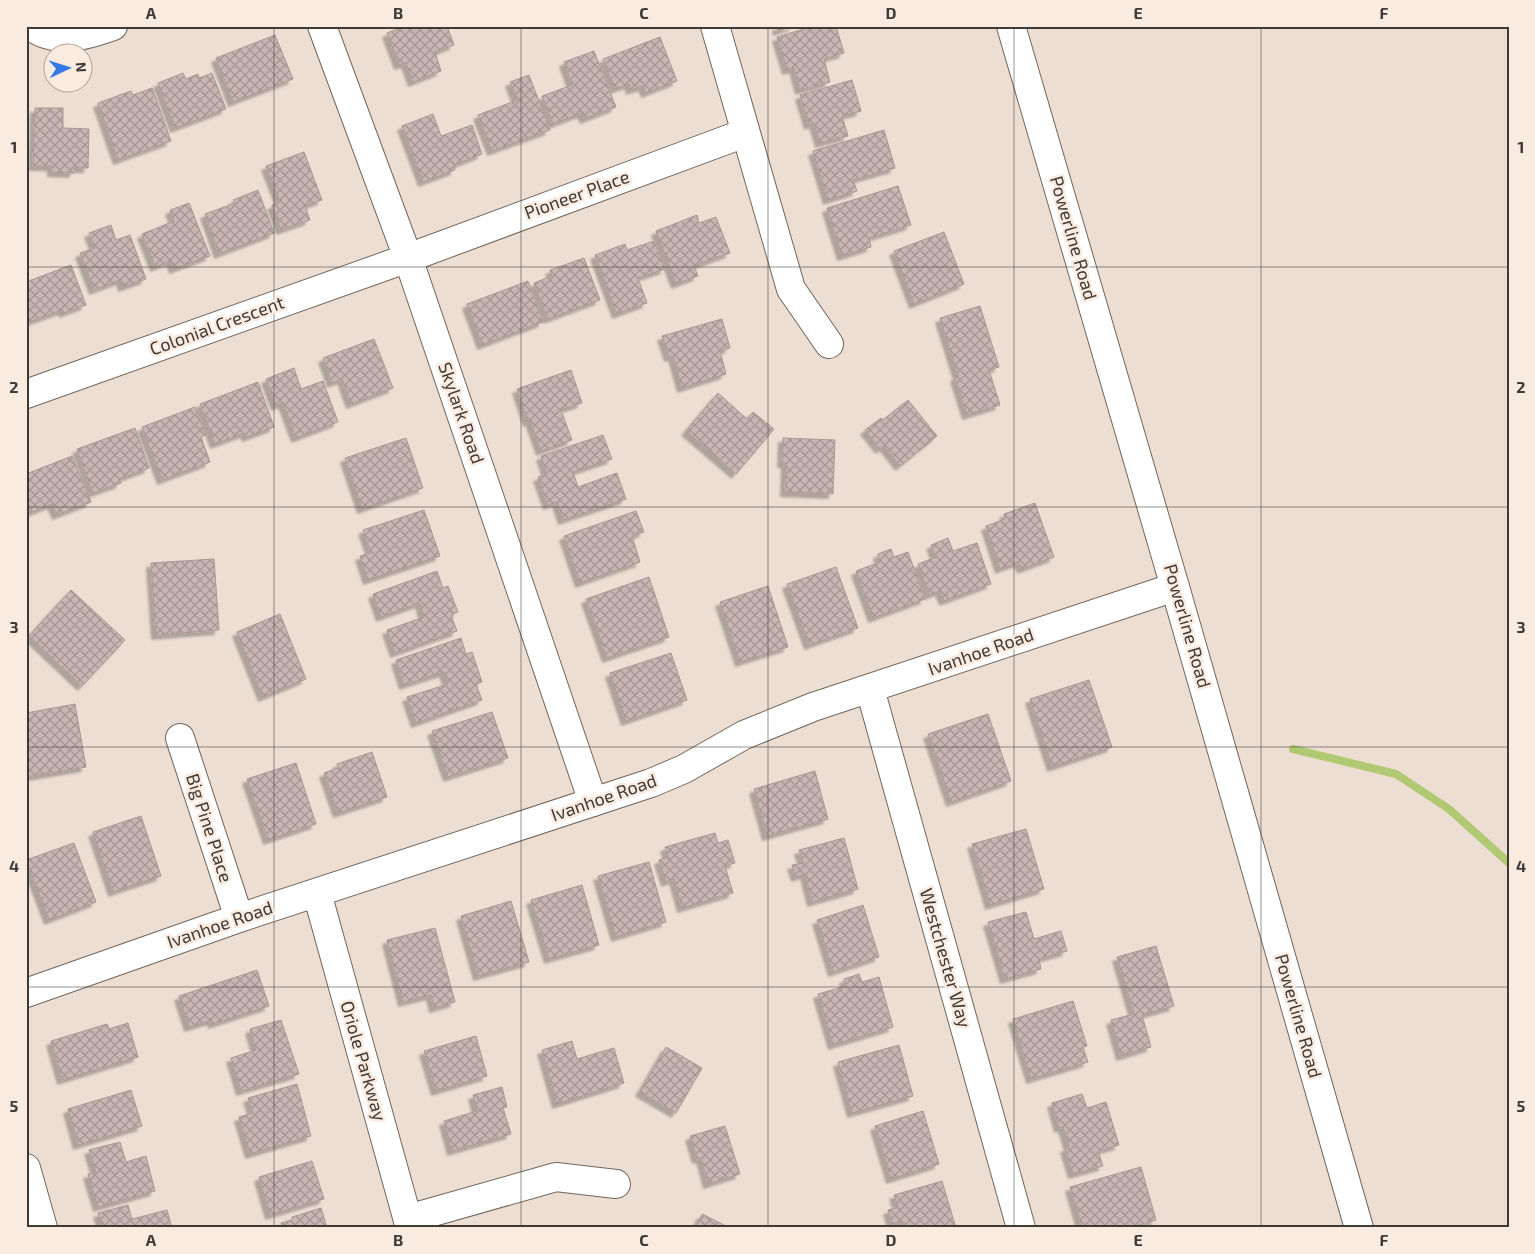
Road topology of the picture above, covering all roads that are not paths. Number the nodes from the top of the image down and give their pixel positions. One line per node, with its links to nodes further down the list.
1 (30, 26): 2 (street)
2 (113, 26)
3 (322, 26): 7 (street, Skylark Road)
4 (715, 26): 6 (street)
5 (1011, 26): 10 (street, Powerline Road)
6 (745, 133): 7 (street, Pioneer Place); 8 (street)
7 (408, 258): 9 (street, Colonial Crescent); 13 (street, Skylark Road)
8 (829, 344)
9 (26, 394)
10 (1175, 587): 11 (street, Ivanhoe Road); 22 (street, Powerline Road)
11 (870, 689): 13 (street, Ivanhoe Road); 21 (street, Westchester Way)
12 (180, 738): 15 (street, Big Pine Place)
13 (594, 802): 14 (street, Ivanhoe Road)
14 (317, 893): 15 (street, Ivanhoe Road); 19 (street, Oriole Parkway)
15 (239, 918): 16 (street, Ivanhoe Road)
16 (26, 993)
17 (26, 1168): 20 (street)
18 (616, 1184): 19 (street)
19 (409, 1223)
20 (44, 1228)
21 (1021, 1228)
22 (1359, 1228)

